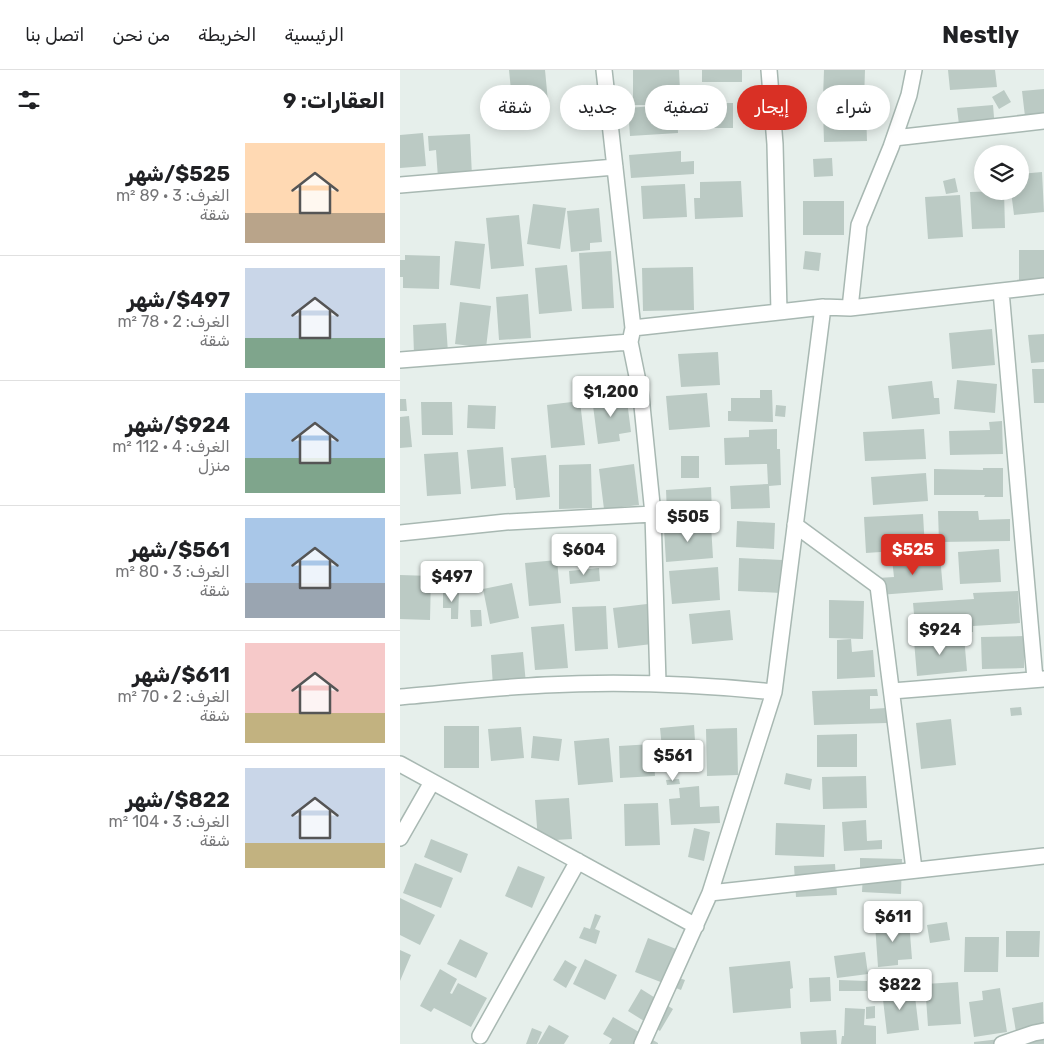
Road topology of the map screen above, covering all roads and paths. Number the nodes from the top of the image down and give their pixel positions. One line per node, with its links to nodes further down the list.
1 (604, 70): 6 (street)
2 (770, 70): 12 (street)
3 (914, 70): 5 (street)
4 (1044, 121): 5 (street)
5 (894, 138): 11 (street)
6 (615, 167): 7 (street); 13 (street)
7 (400, 185)
8 (1044, 286): 9 (street)
9 (1001, 291): 11 (street); 18 (street)
10 (824, 307): 11 (street); 12 (street); 16 (street)
11 (850, 308)
12 (779, 312): 13 (street)
13 (631, 335): 14 (street); 15 (street)
14 (400, 360)
15 (653, 514): 17 (street); 19 (street)
16 (795, 525): 20 (street); 21 (street)
17 (400, 533)
18 (1039, 679): 20 (street)
19 (658, 683): 21 (street); 22 (street)
20 (892, 691): 28 (street)
21 (774, 692): 29 (street)
22 (400, 696)
23 (400, 764): 24 (street)
24 (432, 782): 25 (street); 27 (street)
25 (400, 838)
26 (1044, 856): 28 (street)
27 (578, 861): 30 (street); 32 (street)
28 (914, 869): 29 (street)
29 (710, 893): 30 (street)
30 (696, 926): 33 (street)
31 (1044, 1031): 34 (street)
32 (480, 1036)
33 (642, 1044)
34 (1002, 1044)

